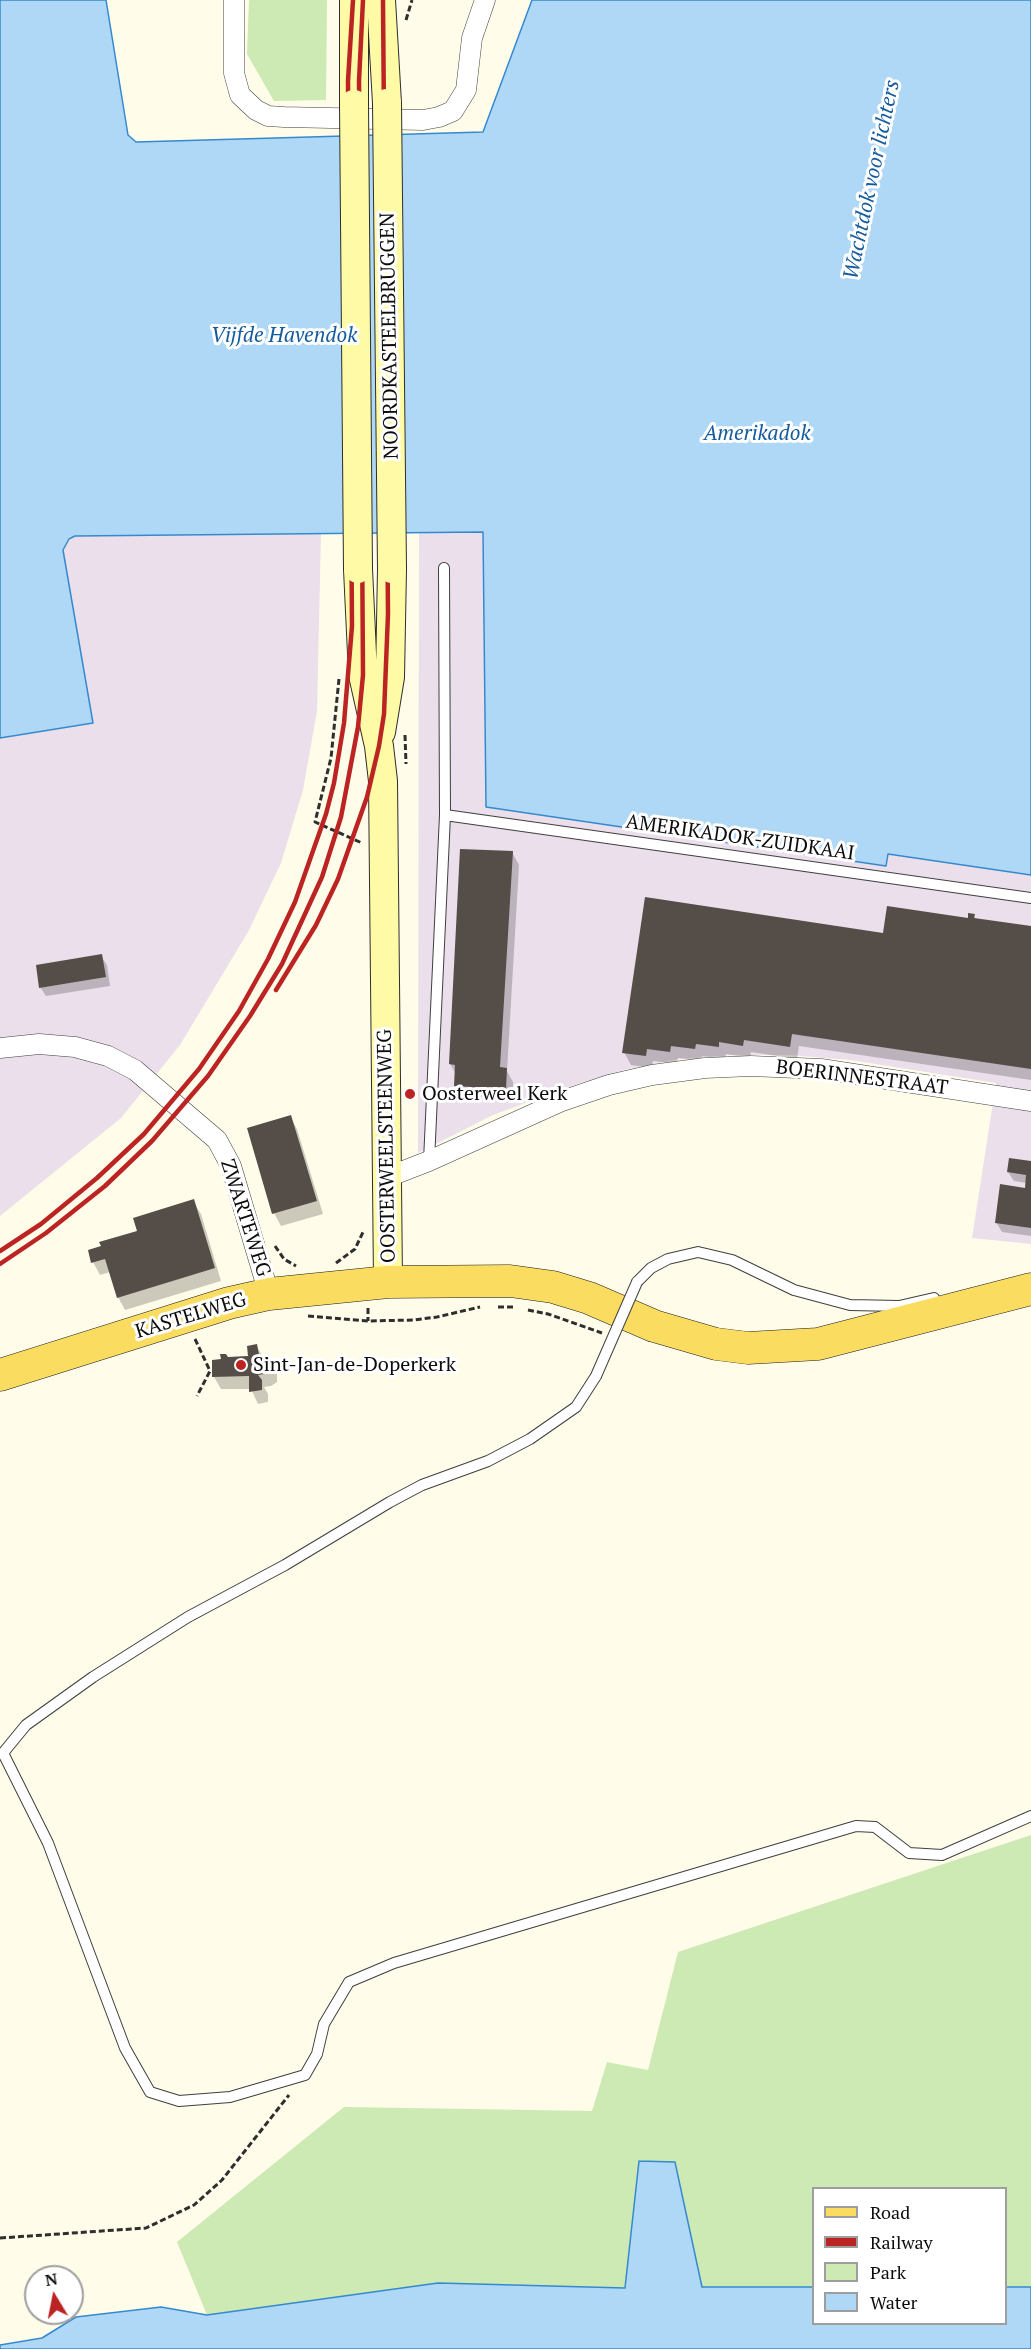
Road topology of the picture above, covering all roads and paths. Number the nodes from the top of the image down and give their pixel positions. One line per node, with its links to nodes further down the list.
1 (234, 0): 4 (street)
2 (354, 0): 6 (main road, NOORDKASTEELBRUGGEN, bridge)
3 (381, 0): 7 (main road, NOORDKASTEELBRUGGEN, bridge)
4 (485, 0)
5 (444, 568): 10 (lane)
6 (358, 569): 9 (main road, OOSTERWEELSTEENWEG)
7 (393, 569): 9 (main road, OOSTERWEELSTEENWEG)
8 (340, 676): 11 (path)
9 (379, 746): 16 (main road, OOSTERWEELSTEENWEG)
10 (445, 815): 12 (lane, AMERIKADOK-ZUIDKAAI); 15 (lane)
11 (363, 852)
12 (1031, 898)
13 (0, 1048): 17 (street, ZWARTEWEG)
14 (1031, 1101): 15 (street, BOERINNESTRAAT)
15 (429, 1161): 16 (street, BOERINNESTRAAT)
16 (388, 1177): 21 (main road, OOSTERWEELSTEENWEG)
17 (246, 1215): 20 (path); 23 (street, ZWARTEWEG)
18 (365, 1228): 19 (path)
19 (331, 1267)
20 (301, 1269)
21 (388, 1282): 22 (main road, OOSTERWEELSTEENWEG); 23 (main road, KASTELWEG)
22 (1027, 1282)
23 (269, 1294): 28 (main road, KASTELWEG)
24 (943, 1296): 30 (lane, bridge)
25 (298, 1316): 26 (path)
26 (368, 1321)
27 (206, 1336): 29 (path)
28 (0, 1375)
29 (197, 1396)
30 (1, 1754): 32 (lane)
31 (1031, 1816): 32 (lane)
32 (305, 2075): 33 (path)
33 (0, 2238)

